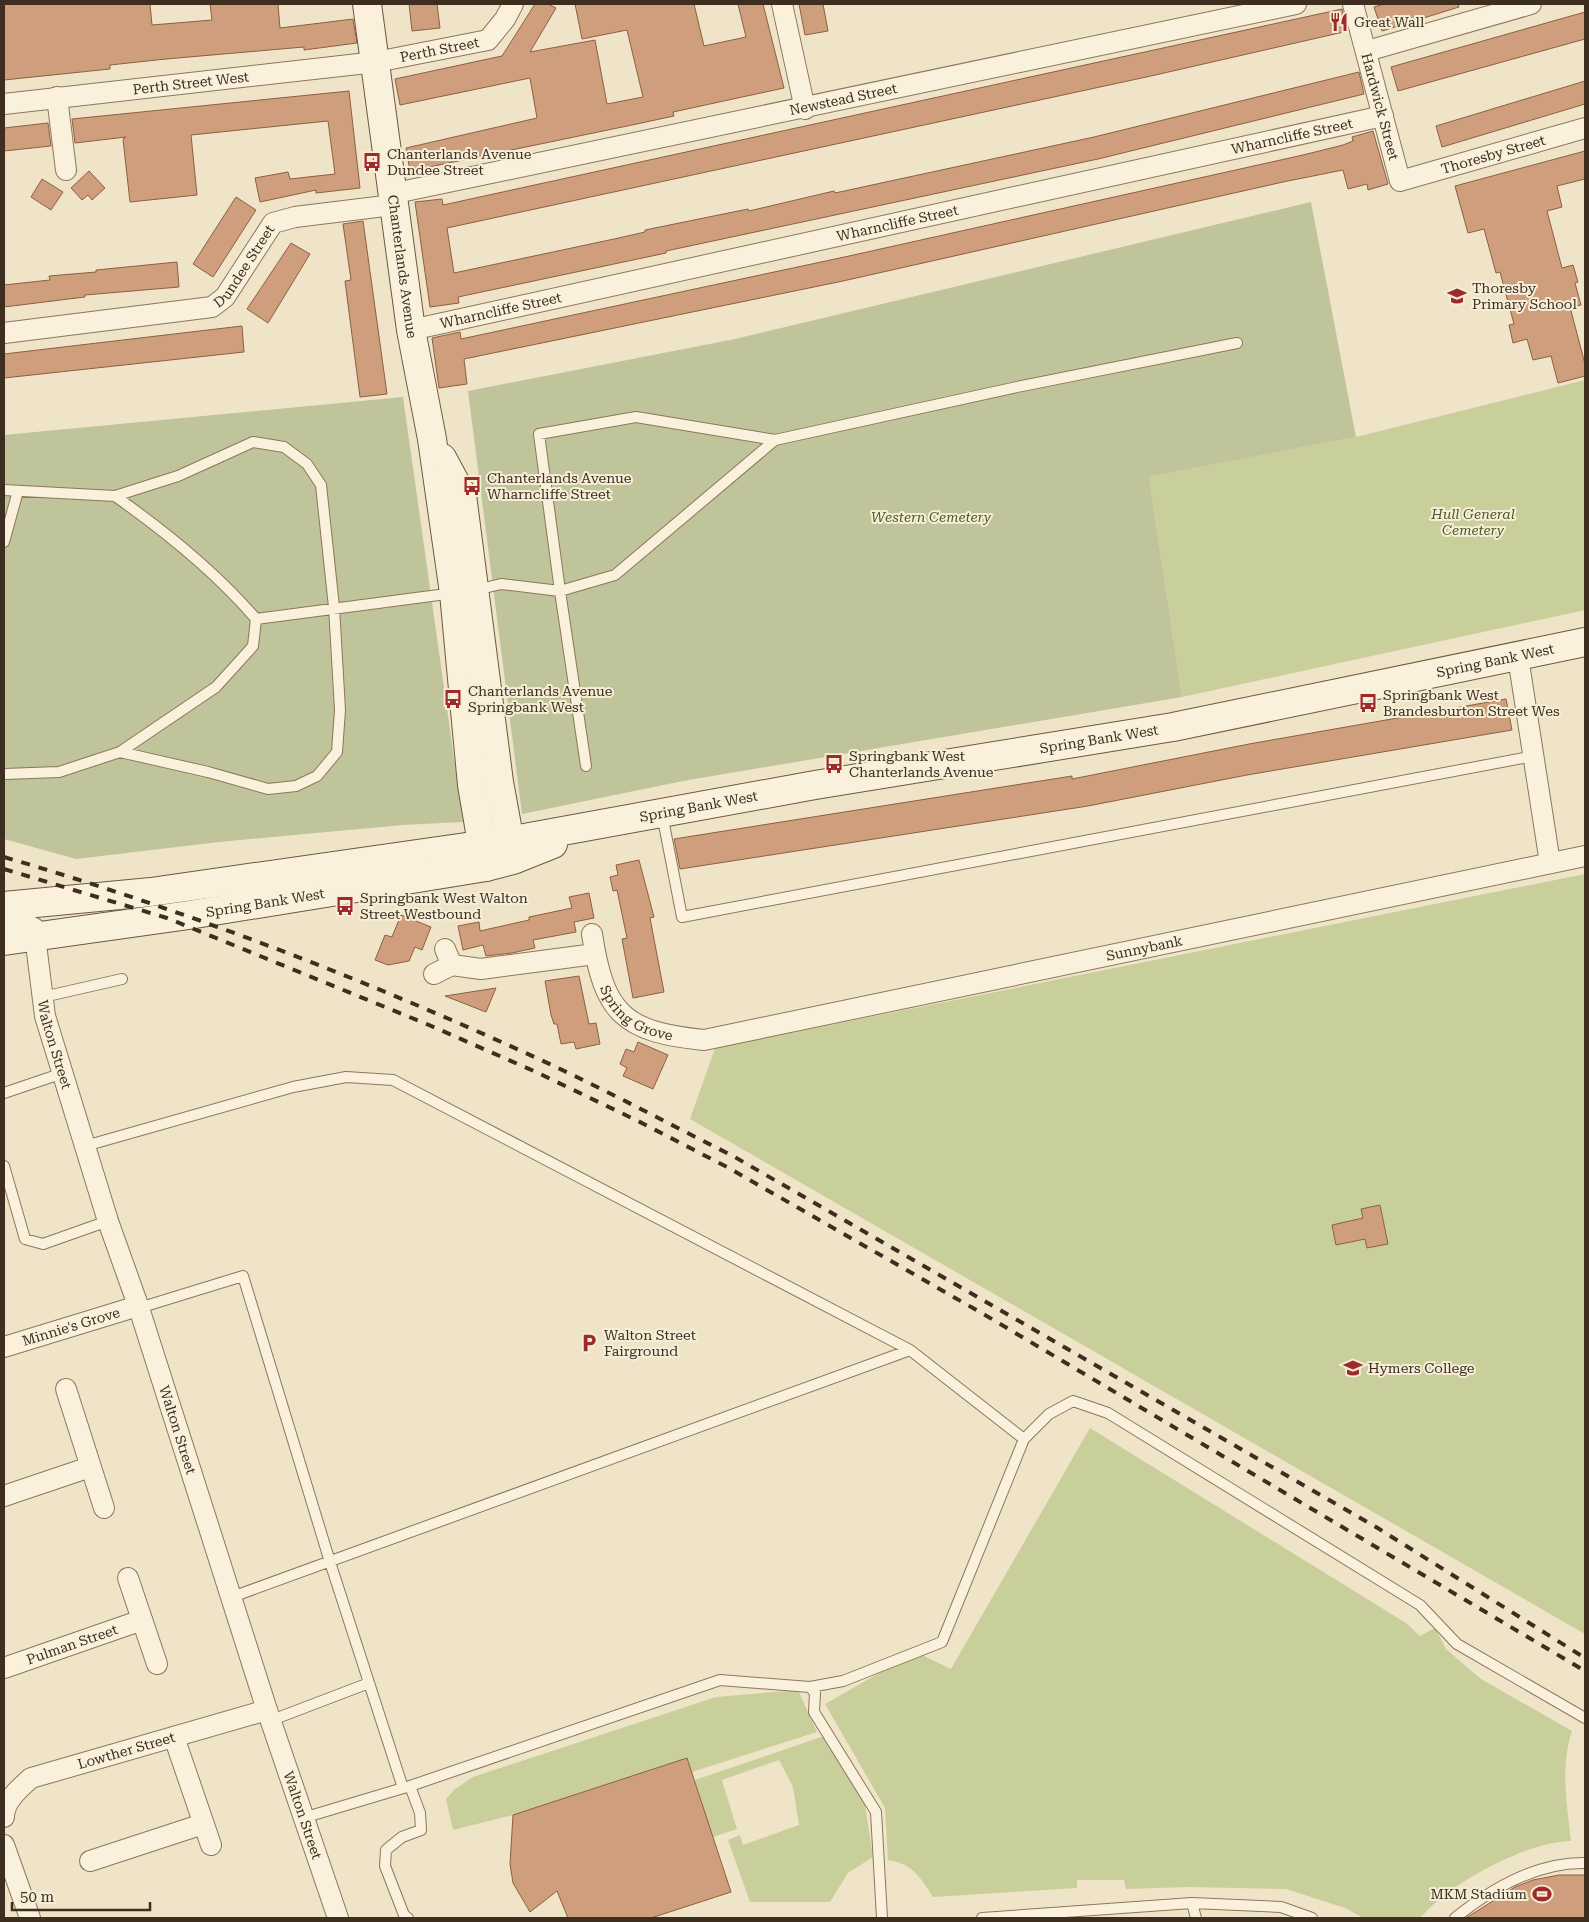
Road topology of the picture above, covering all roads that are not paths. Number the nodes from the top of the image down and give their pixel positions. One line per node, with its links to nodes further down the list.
1 (367, 4): 8 (street, Chanterlands Avenue)
2 (513, 4): 8 (street, Perth Street)
3 (782, 4): 11 (street)
4 (1296, 4): 11 (street, Newstead Street)
5 (1353, 4): 7 (street, Hardwick Street)
6 (1532, 4): 7 (street)
7 (1367, 51): 12 (street, Hardwick Street)
8 (376, 62): 9 (street, Perth Street West); 16 (street, Chanterlands Avenue)
9 (57, 97): 10 (street, Perth Street West); 14 (street)
10 (4, 104)
11 (805, 108): 16 (street, Newstead Street)
12 (1383, 116): 15 (street, Hardwick Street); 17 (street, Wharncliffe Street)
13 (1585, 128): 15 (street, Thoresby Street)
14 (66, 170)
15 (1400, 181)
16 (392, 200): 17 (street, Chanterlands Avenue); 18 (street, Dundee Street)
17 (411, 330): 26 (street, Chanterlands Avenue)
18 (4, 333)
19 (1237, 343): 20 (lane)
20 (775, 440): 25 (lane); 25 (lane)
21 (4, 490): 22 (lane)
22 (18, 492): 23 (lane); 24 (lane)
23 (115, 496): 27 (lane); 28 (lane)
24 (4, 542)
25 (560, 590): 26 (lane); 33 (lane)
26 (464, 591): 27 (lane); 36 (street, Chanterlands Avenue)
27 (334, 608): 28 (lane); 31 (lane)
28 (256, 619): 31 (lane)
29 (1585, 642): 30 (street, Spring Bank West)
30 (1518, 656): 32 (street); 35 (street, Spring Bank West)
31 (120, 752): 34 (lane)
32 (1534, 756): 35 (lane); 38 (street)
33 (586, 766)
34 (4, 774)
35 (661, 813): 36 (street, Spring Bank West)
36 (497, 853): 39 (street, Spring Bank West); 42 (street, Spring Bank West)
37 (1585, 856): 38 (street, Sunnybank)
38 (1550, 863): 48 (street, Sunnybank)
39 (4, 906)
40 (4, 923): 42 (street)
41 (592, 934): 44 (street, Spring Grove)
42 (37, 936): 43 (street, Spring Bank West); 47 (street, Walton Street)
43 (4, 941)
44 (595, 954): 45 (street); 48 (street, Spring Grove)
45 (444, 963)
46 (122, 979): 47 (lane)
47 (43, 997): 49 (street, Walton Street)
48 (704, 1040)
49 (63, 1073): 50 (lane); 51 (street, Walton Street)
50 (4, 1093)
51 (85, 1146): 53 (street, Walton Street); 56 (lane)
52 (4, 1166): 53 (lane)
53 (108, 1221): 54 (street, Walton Street)
54 (138, 1307): 55 (street, Minnie's Grove); 62 (lane); 64 (street, Walton Street)
55 (4, 1347)
56 (910, 1350): 58 (lane); 62 (lane)
57 (66, 1389): 59 (street)
58 (1024, 1439): 69 (lane); 71 (lane)
59 (90, 1467): 60 (street); 61 (street)
60 (4, 1496)
61 (104, 1508)
62 (330, 1562): 64 (lane); 68 (lane)
63 (128, 1578): 65 (street)
64 (232, 1597): 70 (street, Walton Street)
65 (142, 1620): 66 (street); 67 (street, Pulman Street)
66 (157, 1664)
67 (4, 1668)
68 (370, 1683): 70 (lane); 73 (lane)
69 (810, 1687): 73 (lane); 86 (lane)
70 (270, 1715): 72 (street, Lowther Street); 76 (street, Walton Street)
71 (1585, 1718)
72 (174, 1737): 74 (street, Lowther Street); 77 (street)
73 (406, 1787): 76 (lane); 85 (lane)
74 (4, 1812): 75 (street, Lowther Street)
75 (4, 1817)
76 (303, 1818): 84 (street, Walton Street)
77 (203, 1824): 78 (street); 80 (street)
78 (211, 1845)
79 (4, 1846): 83 (street)
80 (90, 1861)
81 (1585, 1863): 90 (lane)
82 (1192, 1903): 87 (lane); 88 (lane); 89 (lane)
83 (30, 1918)
84 (338, 1918)
85 (408, 1918)
86 (882, 1918)
87 (982, 1918)
88 (1196, 1918)
89 (1312, 1918)
90 (1455, 1918)

